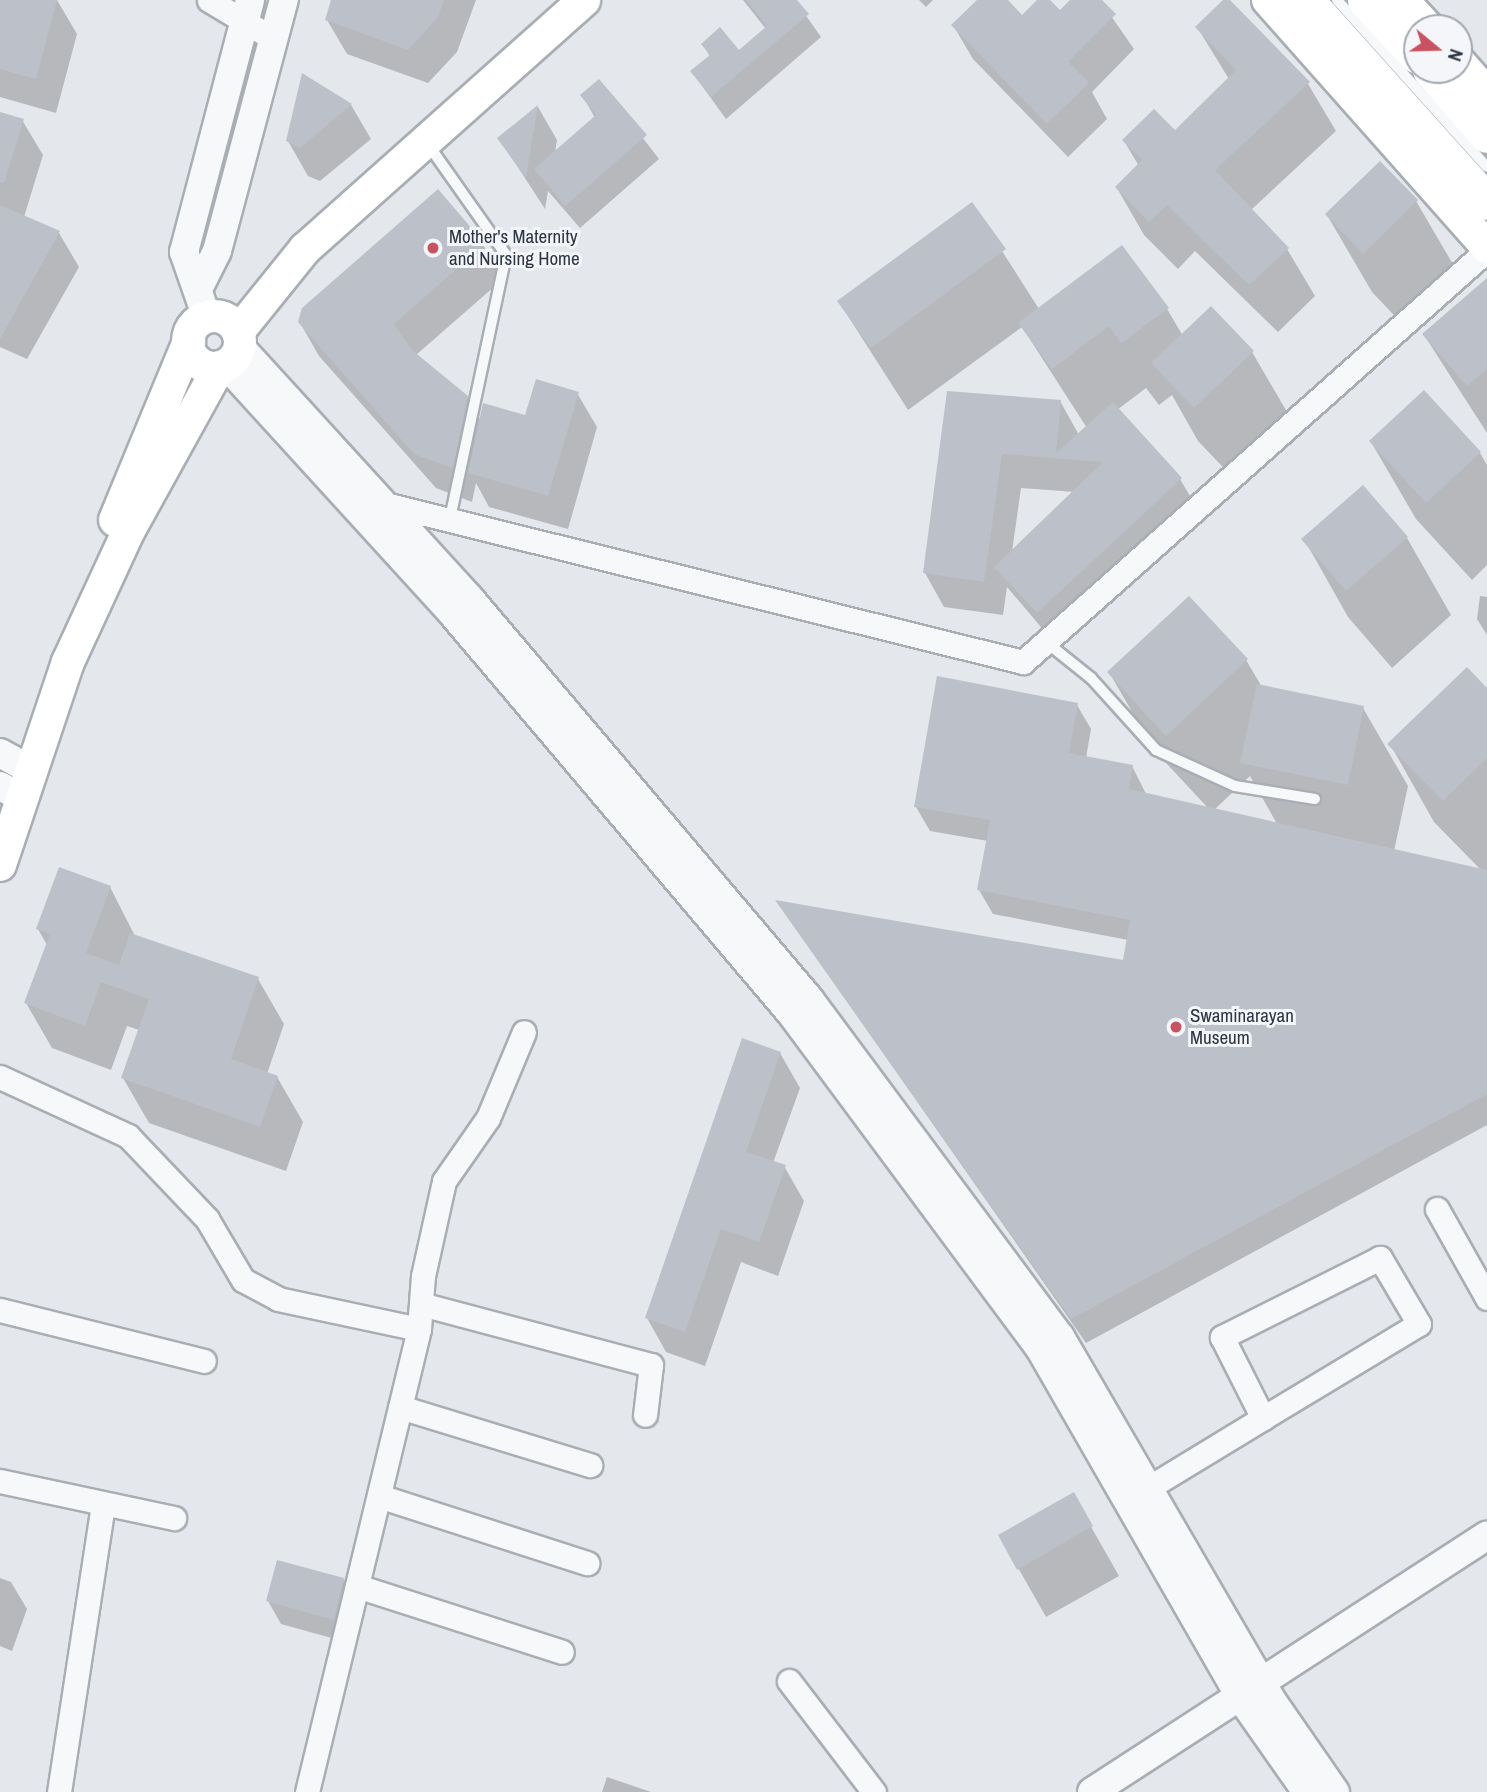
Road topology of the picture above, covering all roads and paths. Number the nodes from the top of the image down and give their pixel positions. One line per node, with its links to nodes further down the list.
1 (209, 0): 10 (street)
2 (284, 0): 12 (street)
3 (550, 0): 22 (main road)
4 (584, 0): 18 (main road)
5 (1268, 0): 21 (main road)
6 (1306, 0): 20 (main road)
7 (1337, 0): 19 (lane)
8 (1365, 0): 13 (main road)
9 (1402, 0): 11 (main road)
10 (247, 11): 12 (street); 22 (street)
11 (1416, 14)
12 (272, 38): 22 (street)
13 (1403, 41)
14 (1473, 78): 16 (main road)
15 (1442, 84): 17 (main road)
16 (1487, 94)
17 (1487, 135)
18 (424, 140): 22 (main road); 24 (lane)
19 (1487, 167)
20 (1487, 202)
21 (1487, 248): 25 (street)
22 (217, 334): 23 (street); 26 (main road); 51 (street)
23 (385, 505): 24 (street); 42 (street)
24 (450, 519): 25 (street)
25 (1046, 642): 27 (lane)
26 (8, 776): 28 (main road)
27 (1315, 799)
28 (0, 865)
29 (524, 1032): 33 (street)
30 (0, 1077): 35 (street)
31 (1437, 1209): 32 (street)
32 (1487, 1298)
33 (421, 1304): 35 (street); 38 (street)
34 (0, 1310): 36 (street)
35 (419, 1329): 37 (street)
36 (204, 1361)
37 (400, 1407): 40 (street); 43 (street)
38 (645, 1415)
39 (1263, 1418): 39 (street); 42 (street)
40 (590, 1465)
41 (0, 1481): 44 (street)
42 (1148, 1488): 51 (street)
43 (379, 1496): 47 (street); 48 (street)
44 (103, 1506): 45 (street); 52 (street)
45 (174, 1518)
46 (1487, 1535): 51 (street)
47 (587, 1563)
48 (357, 1586): 49 (street); 53 (street)
49 (562, 1652)
50 (789, 1681): 54 (street)
51 (1251, 1689): 55 (street); 56 (street); 57 (street)
52 (59, 1792)
53 (307, 1792)
54 (874, 1792)
55 (1092, 1792)
56 (1307, 1792)
57 (1335, 1792)

